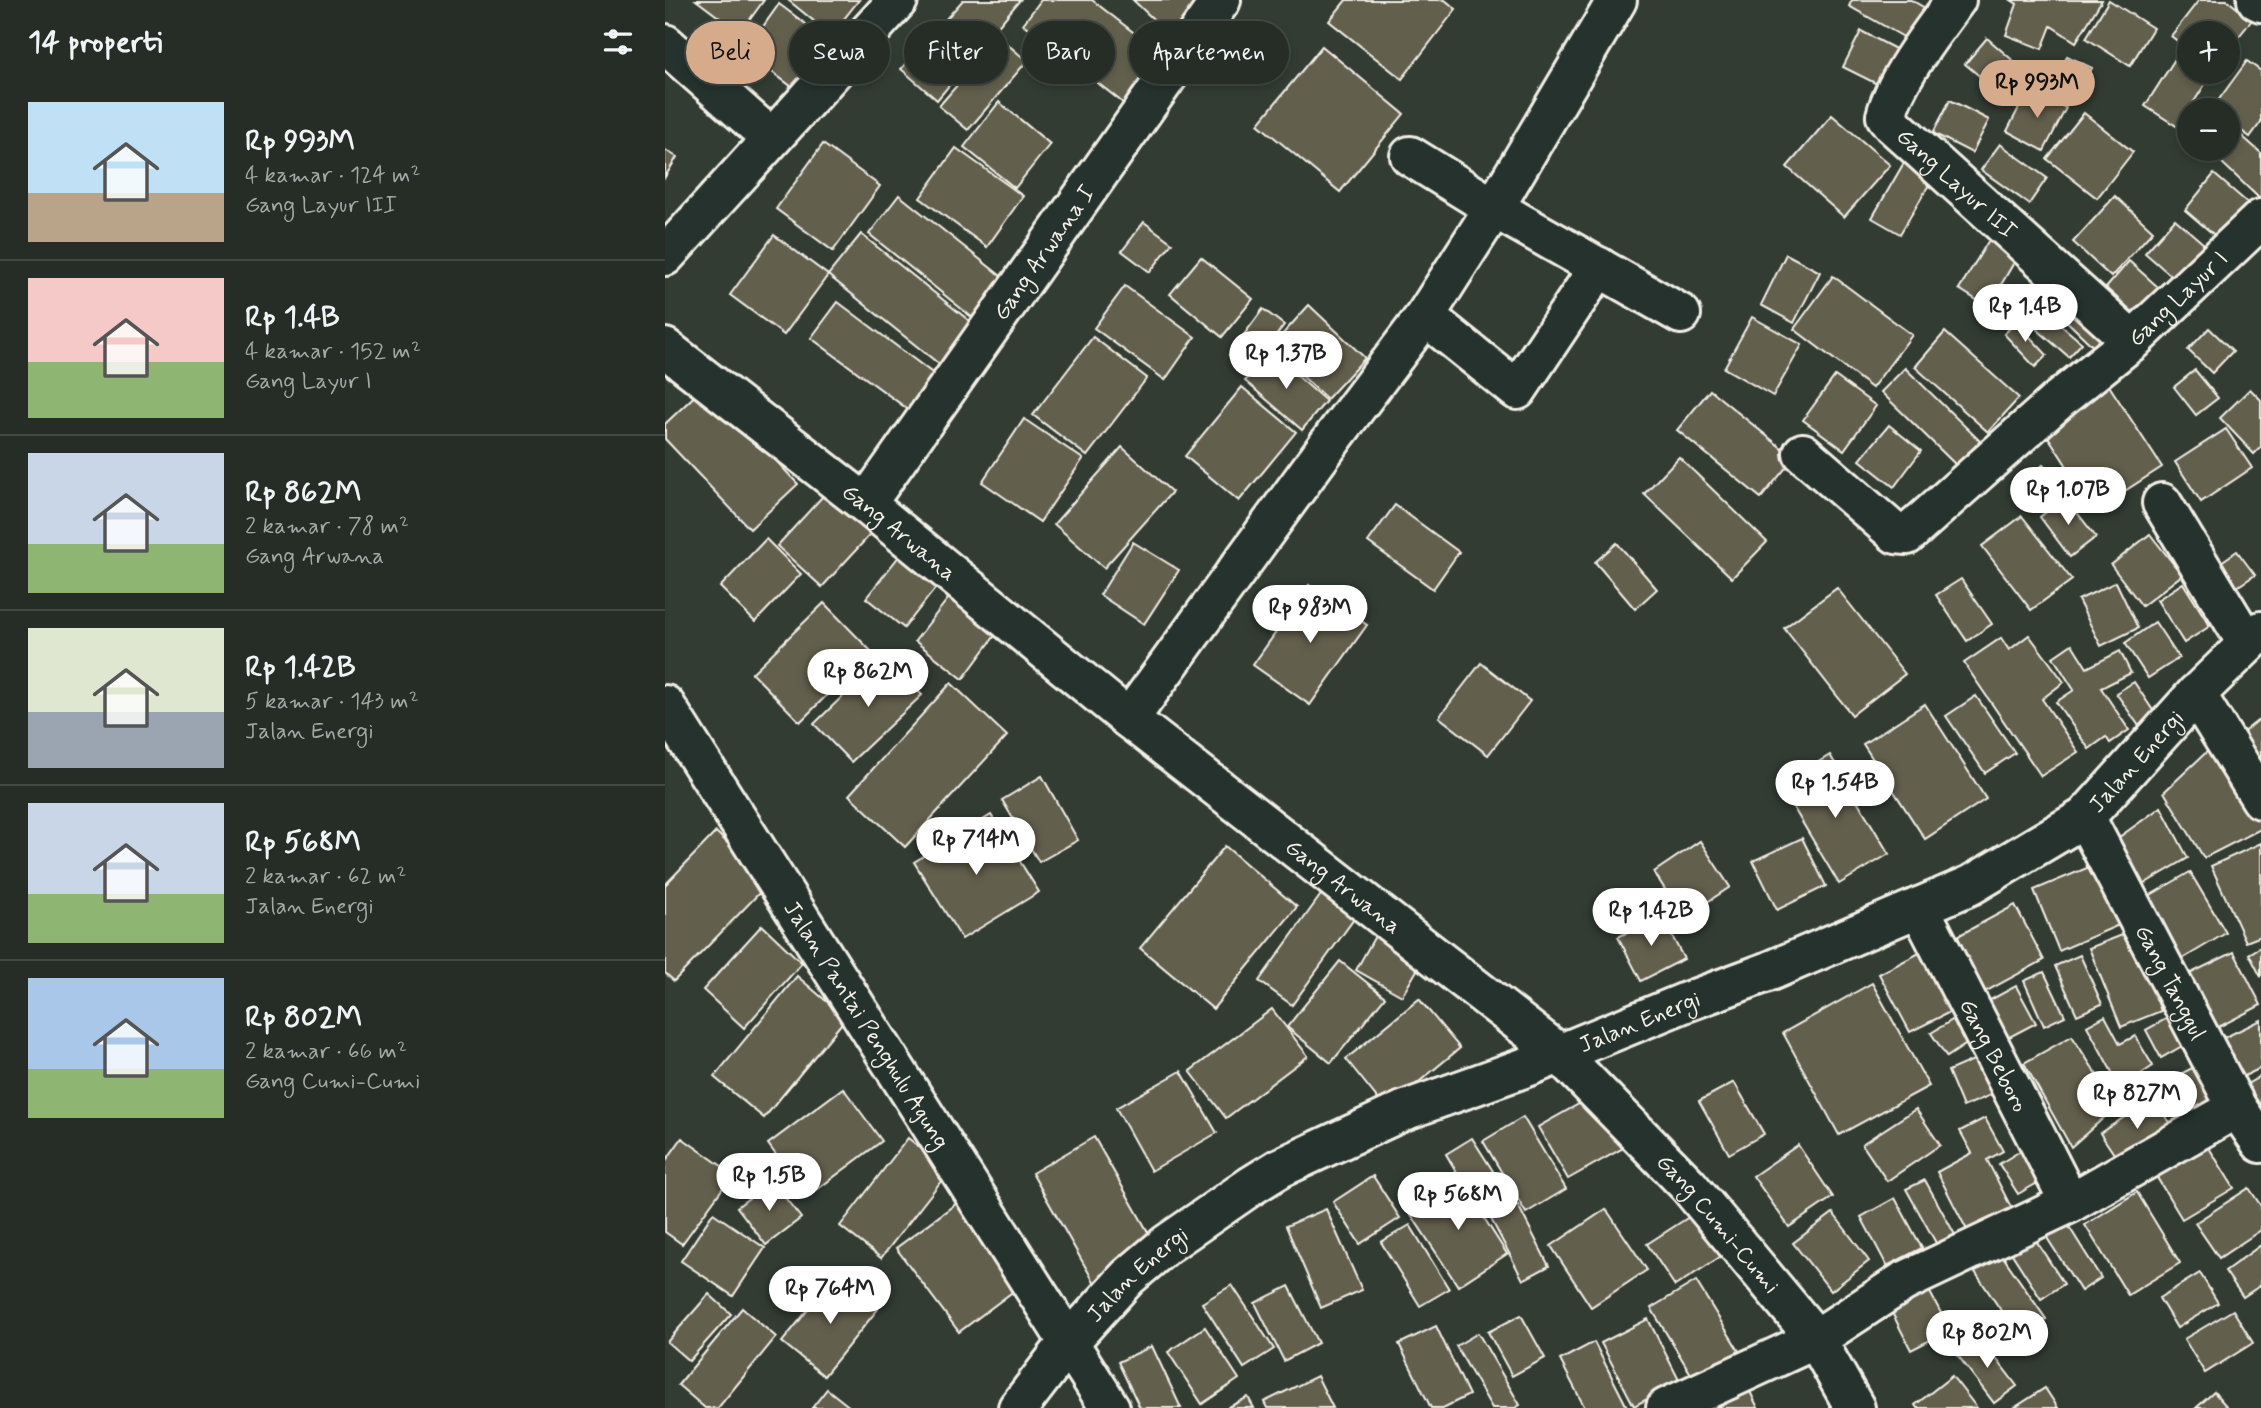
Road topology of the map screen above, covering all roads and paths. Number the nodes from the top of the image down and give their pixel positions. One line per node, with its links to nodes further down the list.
1 (1221, 0): 18 (main road, Gang Arwana I)
2 (1617, 0): 8 (main road)
3 (1957, 0): 14 (main road, Gang Layur III)
4 (888, 3): 6 (main road)
5 (665, 44): 6 (main road)
6 (771, 138): 10 (main road)
7 (1410, 156): 8 (main road)
8 (1495, 208): 11 (main road); 13 (main road)
9 (2261, 219): 14 (main road, Gang Layur I)
10 (665, 256)
11 (1599, 267): 12 (main road); 13 (main road)
12 (1681, 314)
13 (1425, 316): 22 (main road)
14 (2133, 341): 16 (main road, Gang Layur I)
15 (665, 348): 18 (main road, Gang Arwana)
16 (1803, 453)
17 (2162, 503): 19 (main road)
18 (866, 504): 22 (main road, Gang Arwana)
19 (2254, 637): 20 (main road, Jalan Energi)
20 (2196, 694): 23 (main road); 24 (main road, Jalan Energi)
21 (665, 705): 31 (main road, Jalan Pantai Penghulu Agung)
22 (1129, 719): 26 (main road, Gang Arwana)
23 (2261, 799)
24 (2085, 817): 25 (main road, Jalan Energi); 27 (main road, Gang Tanggul)
25 (1919, 907): 26 (main road, Jalan Energi); 29 (main road, Gang Beboro)
26 (1560, 1054): 30 (main road, Gang Cumi-Cumi); 31 (main road, Jalan Energi)
27 (2237, 1108): 28 (main road, Gang Tanggul); 29 (main road)
28 (2261, 1143)
29 (2070, 1203): 30 (main road)
30 (1816, 1339): 34 (main road); 35 (main road, Gang Cumi-Cumi)
31 (1068, 1343): 32 (main road, Jalan Energi); 33 (main road, Jalan Pantai Penghulu Agung)
32 (1018, 1408)
33 (1109, 1408)
34 (1667, 1408)
35 (1855, 1408)

